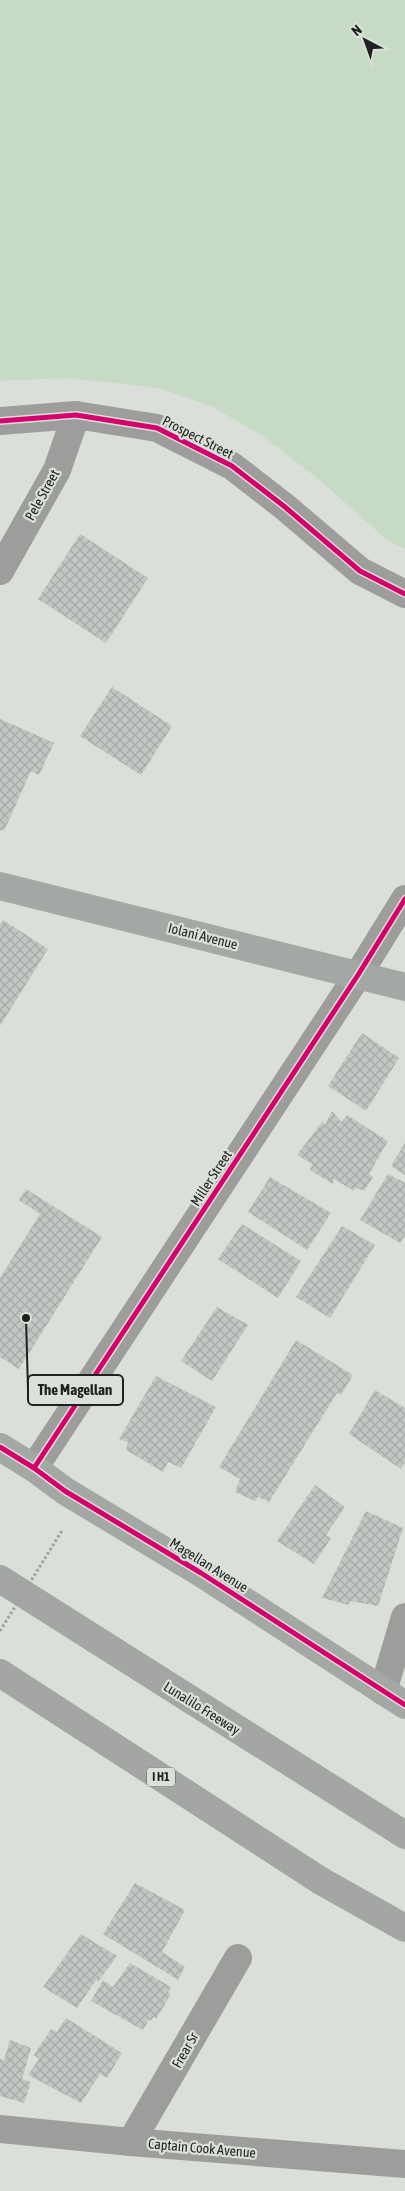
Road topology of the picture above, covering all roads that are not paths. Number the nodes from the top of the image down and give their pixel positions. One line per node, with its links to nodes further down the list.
1 (76, 415): 2 (street, Prospect Street); 3 (street, Pele Street); 4 (street, Prospect Street)
2 (0, 421)
3 (0, 571)
4 (405, 594)
5 (0, 886): 7 (street, Iolani Avenue)
6 (405, 899): 7 (street, Miller Street)
7 (358, 975): 8 (street, Iolani Avenue); 10 (street, Miller Street)
8 (405, 987)
9 (0, 1447): 10 (street, Magellan Avenue)
10 (34, 1468): 14 (street, Magellan Avenue)
11 (0, 1579): 15 (highway, Lunalilo Freeway)
12 (405, 1617): 14 (street)
13 (0, 1673): 16 (highway, I H1)
14 (394, 1698)
15 (405, 1835)
16 (321, 1881): 17 (highway, I H1); 18 (highway)
17 (405, 1928)
18 (405, 1945)
19 (238, 1958): 21 (street, Frear Sr)
20 (0, 2129): 21 (street, Captain Cook Avenue)
21 (131, 2142): 22 (street, Captain Cook Avenue)
22 (405, 2164)

